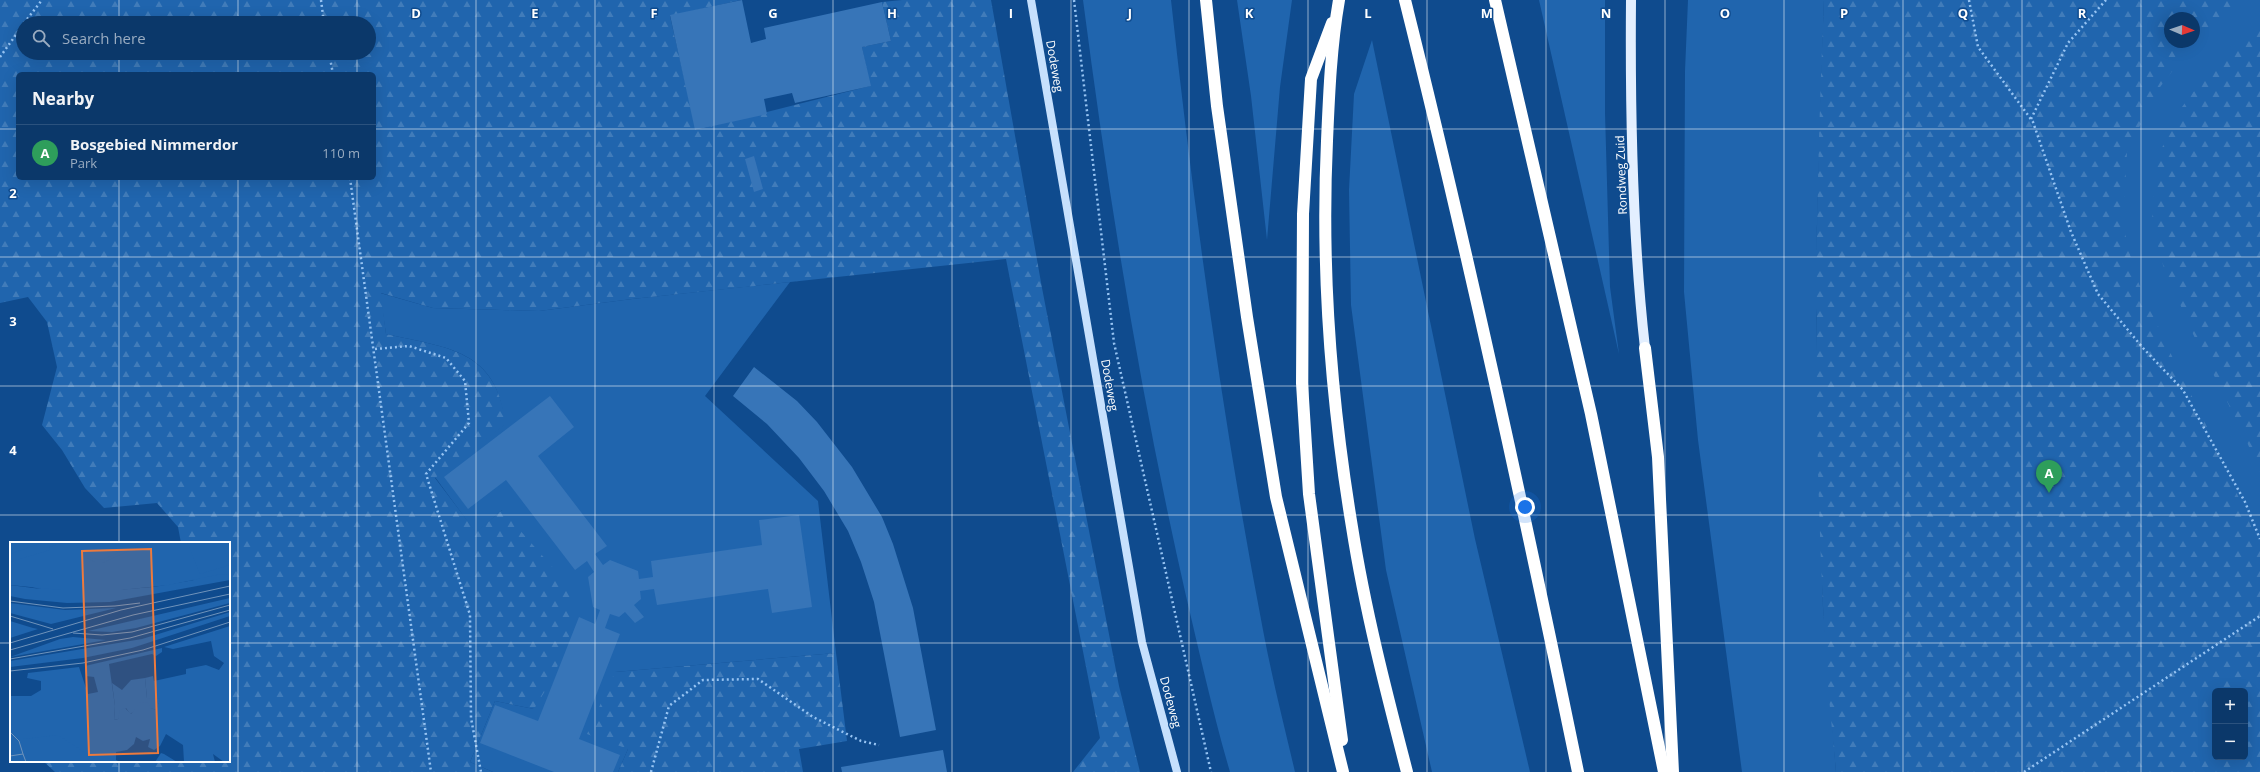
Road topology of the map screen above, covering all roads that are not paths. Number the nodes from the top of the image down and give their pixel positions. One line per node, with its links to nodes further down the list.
1 (1031, 0): 8 (street, Dodeweg)
2 (1206, 0): 9 (highway)
3 (1405, 0): 12 (highway)
4 (1495, 0): 13 (highway)
5 (1631, 0): 7 (main road, Rondweg Zuid)
6 (1338, 4): 10 (highway); 11 (highway)
7 (1645, 348): 14 (highway)
8 (1177, 772)
9 (1343, 772)
10 (1347, 772)
11 (1407, 772)
12 (1578, 772)
13 (1664, 772)
14 (1673, 772)

